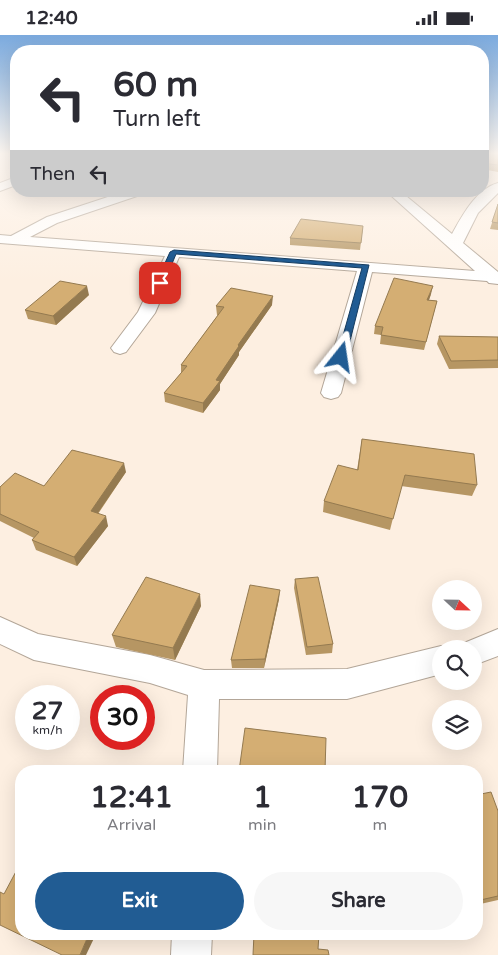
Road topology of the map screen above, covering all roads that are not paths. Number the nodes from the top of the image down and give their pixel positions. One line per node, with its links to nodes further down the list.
1 (121, 197): 4 (street)
2 (399, 197): 5 (street)
3 (483, 197): 5 (street)
4 (6, 240): 6 (street)
5 (455, 243): 8 (street)
6 (174, 252): 7 (street); 9 (street)
7 (366, 267): 8 (street); 10 (street)
8 (495, 279)
9 (120, 348)
10 (331, 393)
11 (0, 630): 15 (street)
12 (498, 642): 13 (street)
13 (482, 649)
14 (432, 662): 15 (street)
15 (204, 685): 16 (street)
16 (200, 765)
17 (192, 940): 18 (street)
18 (191, 955)

